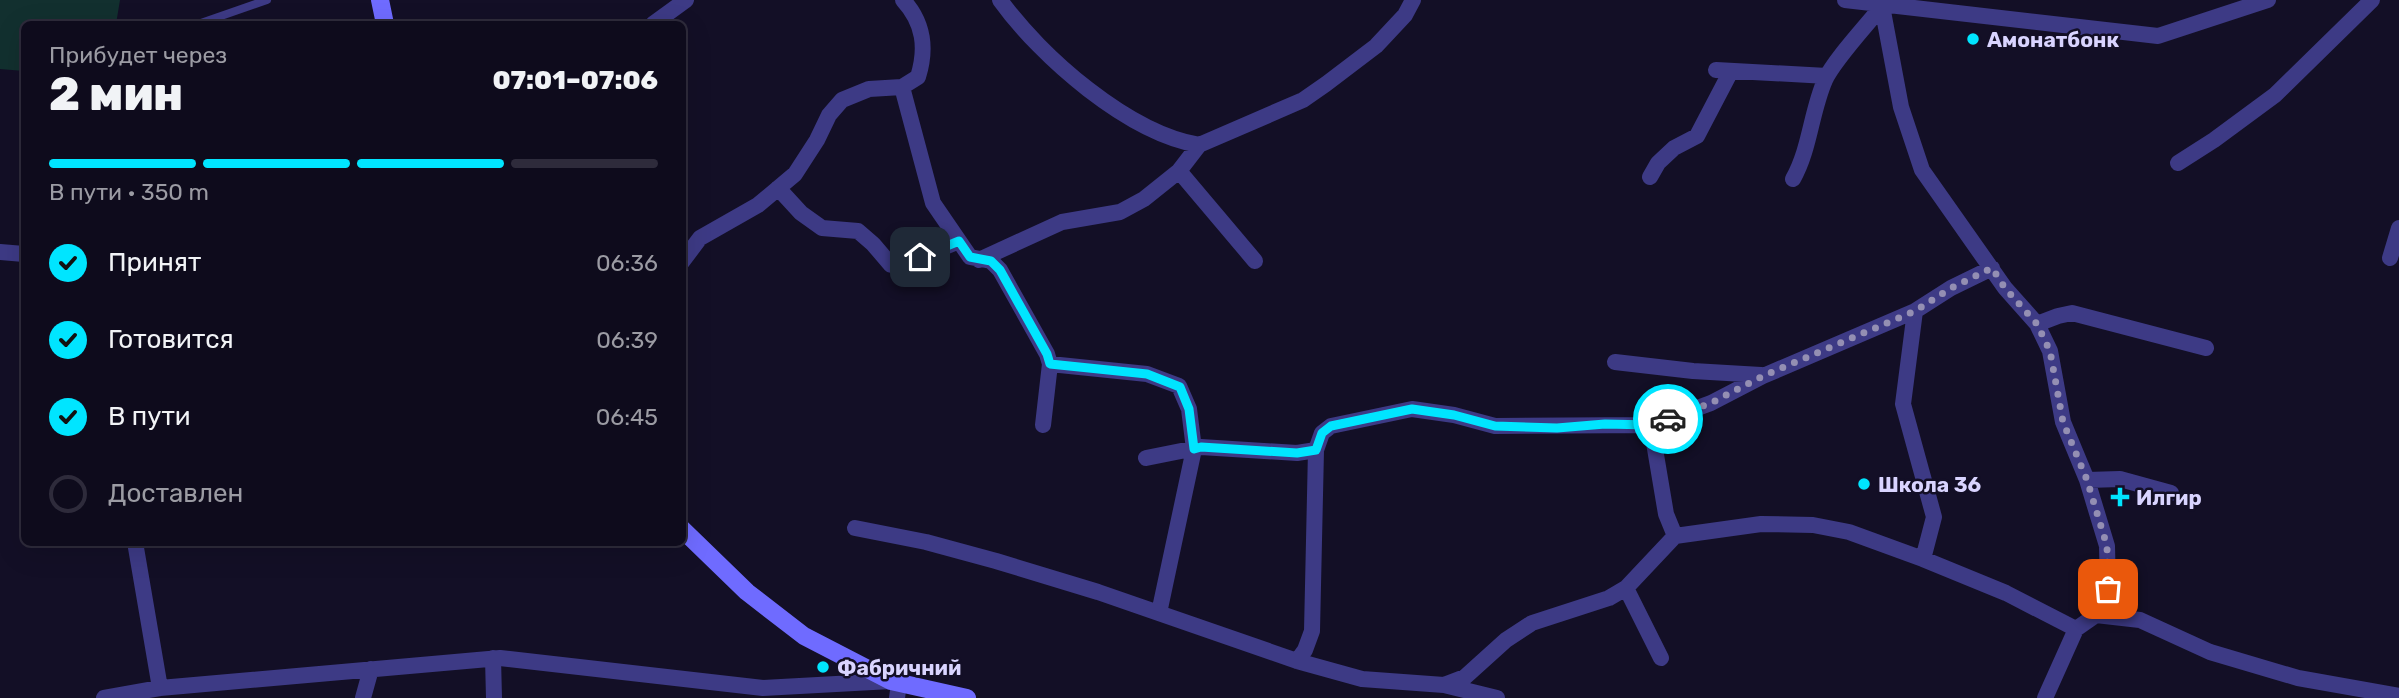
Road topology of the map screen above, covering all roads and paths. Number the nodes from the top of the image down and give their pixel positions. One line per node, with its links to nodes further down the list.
1 (267, 0): 11 (lane)
2 (380, 0): 12 (main road)
3 (685, 0): 13 (street)
4 (1000, 0): 16 (street)
5 (1413, 0): 16 (street)
6 (1845, 0): 10 (street)
7 (2268, 0): 10 (street)
8 (2372, 0): 17 (street)
9 (913, 3): 15 (street)
10 (1882, 6): 14 (street); 30 (street)
11 (207, 21)
12 (384, 21)
13 (657, 21)
14 (1826, 76): 19 (street); 20 (street)
15 (902, 86): 21 (street); 23 (street)
16 (1199, 145): 18 (street)
17 (2178, 163)
18 (1180, 171): 28 (street); 29 (street)
19 (1650, 177)
20 (1793, 179)
21 (778, 188): 23 (street); 26 (street)
22 (2399, 229): 27 (street)
23 (959, 241): 28 (street)
24 (0, 251): 25 (street)
25 (21, 254)
26 (686, 257)
27 (2390, 258)
28 (979, 260): 35 (street)
29 (1255, 261)
30 (1992, 268): 31 (street); 32 (street)
31 (1915, 311): 36 (street); 48 (street)
32 (2037, 324): 33 (street); 42 (street)
33 (2206, 348)
34 (1615, 362): 36 (street)
35 (1050, 364): 37 (street); 39 (street)
36 (1763, 376): 38 (street)
37 (1043, 425)
38 (1651, 425): 40 (street); 46 (street)
39 (1194, 449): 40 (street); 41 (street); 50 (street)
40 (1316, 450): 55 (street)
41 (1146, 458)
42 (2087, 480): 43 (street); 51 (street)
43 (2171, 493)
44 (855, 528): 50 (street)
45 (686, 534): 58 (main road)
46 (1675, 536): 48 (street); 49 (street)
47 (136, 546): 59 (street)
48 (1923, 559): 52 (street)
49 (1626, 588): 54 (street); 57 (street)
50 (1159, 613): 55 (street)
51 (2096, 615): 52 (street); 60 (street)
52 (2076, 629): 66 (street)
53 (493, 658): 56 (street); 58 (street); 64 (street)
54 (1661, 658)
55 (1297, 661): 57 (street)
56 (371, 669): 59 (street); 63 (street)
57 (1444, 685): 65 (street)
58 (896, 687): 61 (main road)
59 (160, 688): 62 (street)
60 (2399, 696)
61 (956, 697)
62 (104, 698)
63 (363, 698)
64 (494, 698)
65 (1497, 698)
66 (2045, 698)

